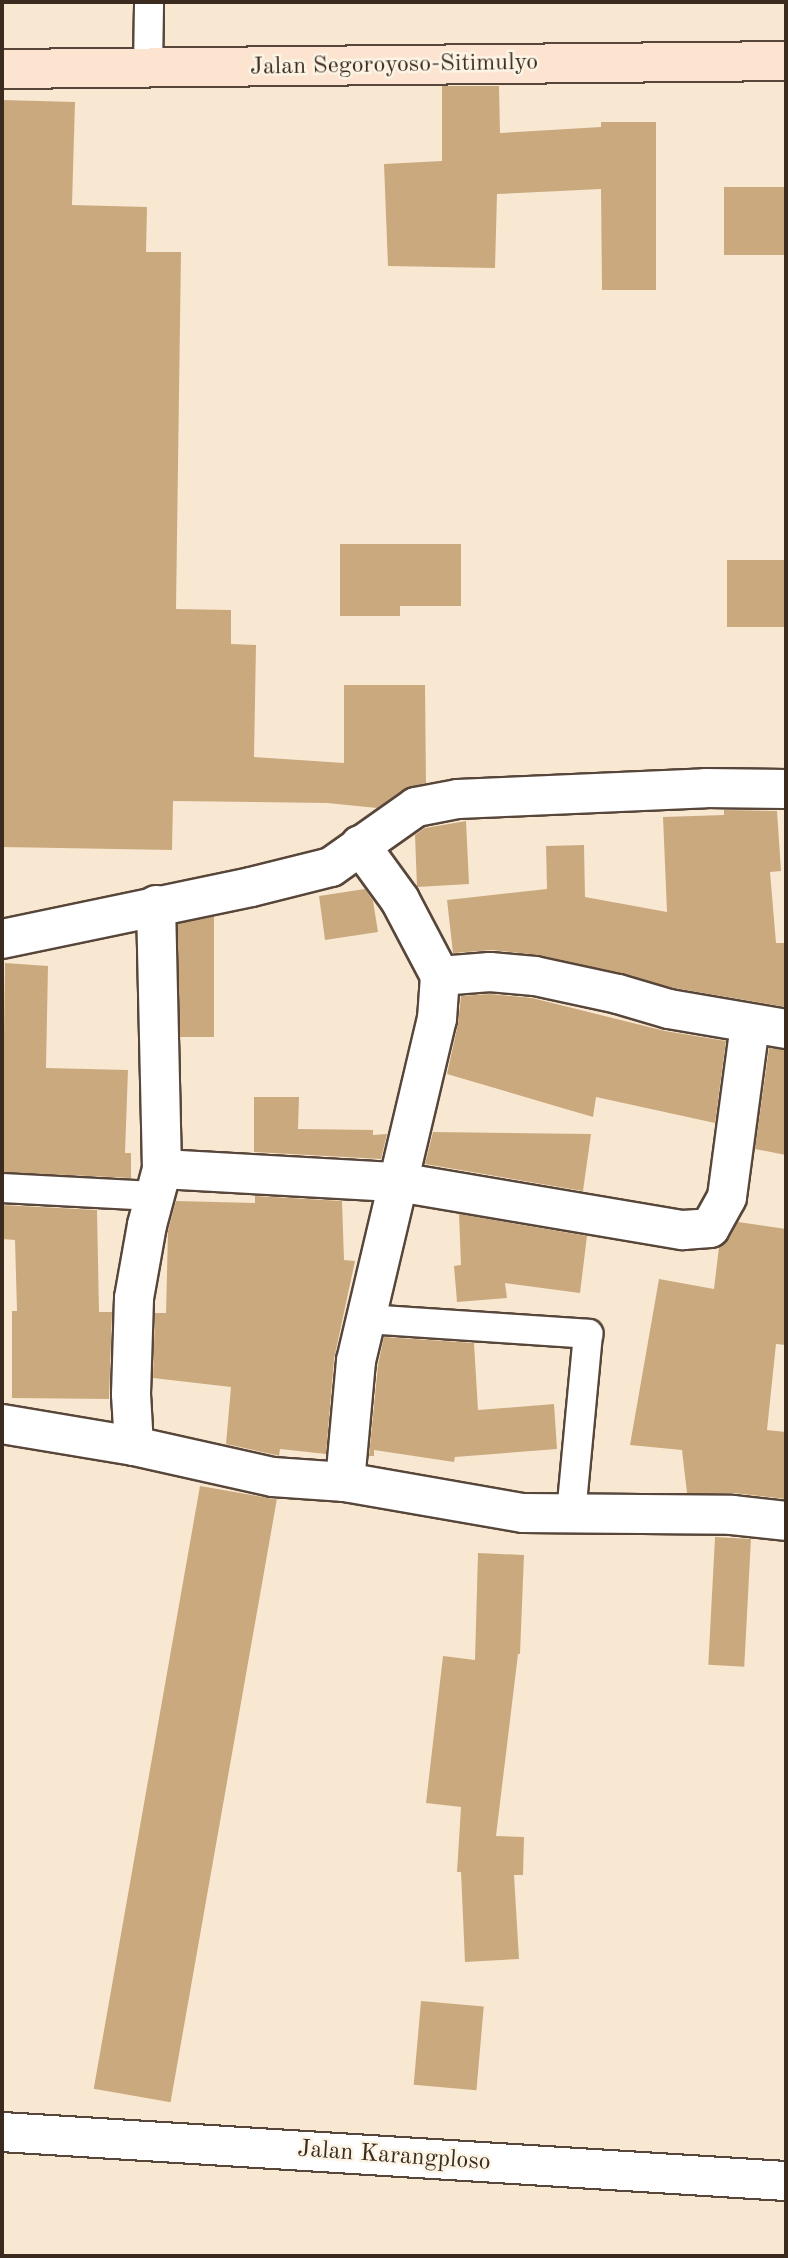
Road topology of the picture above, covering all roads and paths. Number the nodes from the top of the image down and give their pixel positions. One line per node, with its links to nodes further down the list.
1 (149, 2): 4 (lane)
2 (786, 61): 4 (main road, Jalan Segoroyoso-Sitimulyo)
3 (2, 69): 4 (main road, Jalan Segoroyoso-Sitimulyo)
4 (148, 69)
5 (786, 789): 6 (street)
6 (360, 845): 7 (street); 9 (street)
7 (156, 905): 8 (street); 11 (street)
8 (2, 939)
9 (440, 976): 10 (street); 12 (street)
10 (768, 1026): 12 (street)
11 (158, 1182): 12 (street); 13 (lane); 16 (street)
12 (398, 1182): 14 (street)
13 (2, 1188)
14 (365, 1320): 17 (street); 18 (lane)
15 (2, 1423): 16 (street)
16 (134, 1446): 17 (street)
17 (345, 1482): 18 (street)
18 (571, 1514): 19 (street)
19 (786, 1521)
20 (2, 2132): 21 (street, Jalan Karangploso)
21 (786, 2181)

